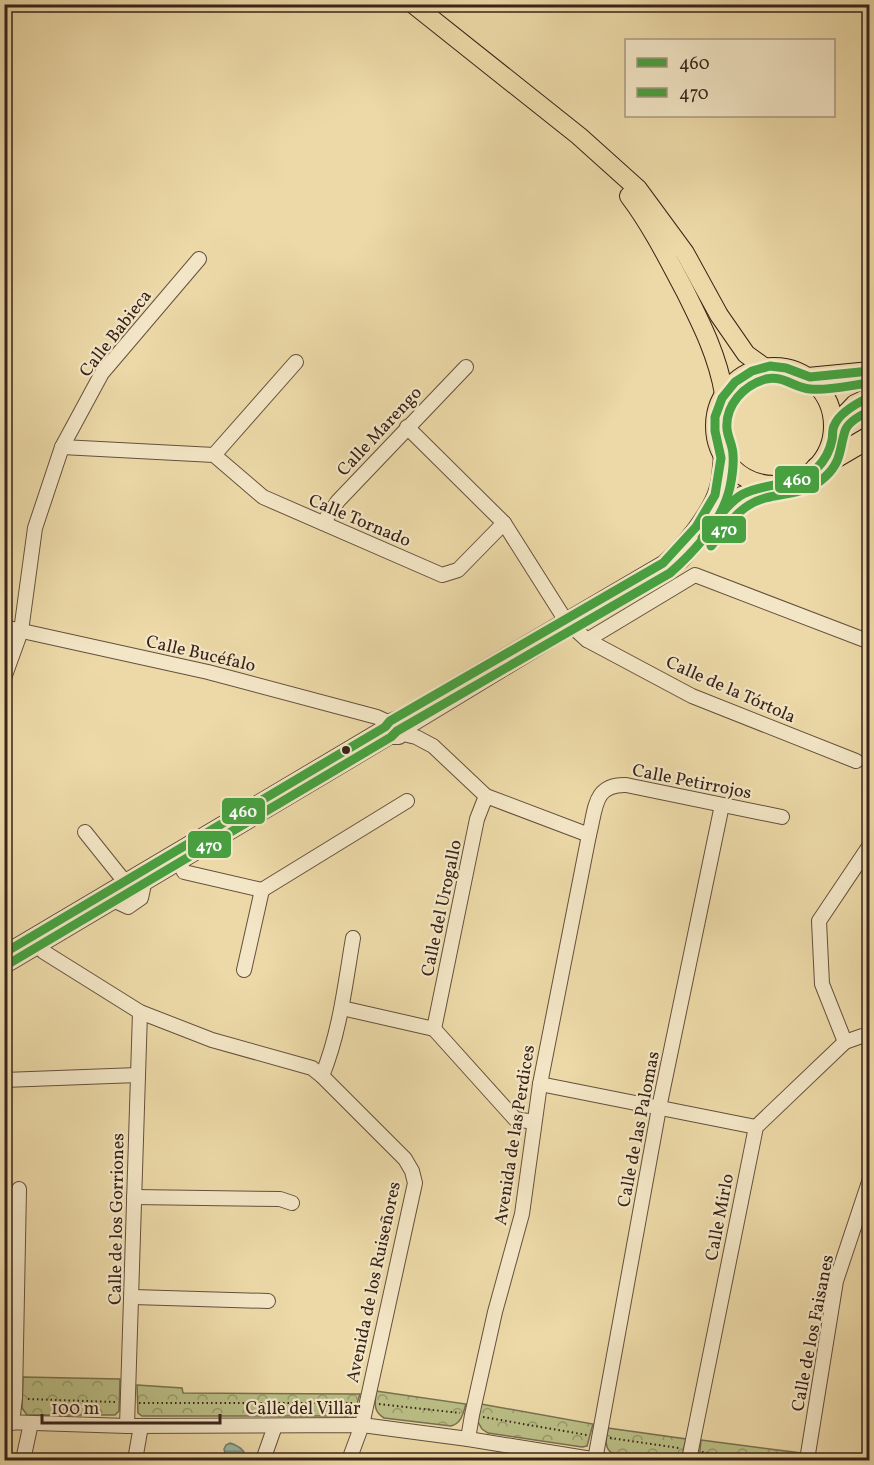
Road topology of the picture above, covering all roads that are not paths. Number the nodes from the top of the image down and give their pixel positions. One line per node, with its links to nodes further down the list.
1 (413, 4): 2 (main road)
2 (596, 151): 6 (main road); 9 (main road)
3 (199, 259): 14 (street, Calle Babieca)
4 (296, 362): 16 (street)
5 (465, 367): 12 (street, Calle Marengo)
6 (764, 367): 8 (main road); 9 (main road)
7 (870, 372): 8 (main road)
8 (808, 377): 11 (main road)
9 (724, 394): 15 (main road)
10 (870, 397): 11 (main road)
11 (834, 426): 17 (main road)
12 (407, 428): 19 (street, Calle Marengo); 20 (street)
13 (870, 437): 17 (highway)
14 (62, 447): 16 (street); 23 (street, Calle Babieca)
15 (721, 454): 18 (main road); 21 (street)
16 (214, 455): 19 (street, Calle Tornado)
17 (817, 468): 18 (main road)
18 (766, 485): 21 (street)
19 (323, 523): 20 (street, Calle Tornado)
20 (504, 523): 21 (street, Calle de la Tórtola)
21 (569, 624): 24 (street, Calle de la Tórtola); 27 (street)
22 (4, 627): 23 (street, Calle Bucéfalo)
23 (21, 631): 26 (street, Calle Babieca); 27 (street, Calle Bucéfalo)
24 (587, 640): 25 (street); 28 (street, Calle de la Tórtola)
25 (870, 642)
26 (4, 678)
27 (395, 728): 29 (street); 37 (street)
28 (856, 761)
29 (486, 796): 35 (street); 47 (street, Calle del Urogallo)
30 (599, 796): 32 (street, Calle Petirrojos); 35 (street, Avenida de las Perdices)
31 (407, 801): 39 (street)
32 (722, 806): 33 (street, Calle Petirrojos); 54 (street, Calle de las Palomas)
33 (782, 817)
34 (85, 832): 38 (street)
35 (589, 835): 53 (street, Avenida de las Perdices)
36 (870, 845): 49 (street)
37 (177, 858): 38 (street); 39 (street); 41 (street)
38 (125, 882): 41 (street)
39 (262, 890): 44 (street)
40 (352, 938): 45 (street)
41 (35, 943): 42 (street); 43 (street); 46 (street, Avenida de los Ruiseñores)
42 (4, 953)
43 (4, 967)
44 (244, 970)
45 (342, 1008): 47 (street); 51 (street)
46 (140, 1012): 50 (street, Calle de los Gorriones); 51 (street, Avenida de los Ruiseñores)
47 (434, 1029): 55 (street)
48 (870, 1037): 49 (street)
49 (845, 1042): 56 (street)
50 (138, 1076): 52 (street); 59 (street, Calle de los Gorriones)
51 (322, 1076): 65 (street, Avenida de los Ruiseñores)
52 (4, 1080)
53 (540, 1084): 54 (street); 55 (street, Avenida de las Perdices)
54 (659, 1108): 56 (street); 70 (street, Calle de las Palomas)
55 (534, 1122): 68 (street, Avenida de las Perdices)
56 (756, 1127): 75 (street, Calle Mirlo)
57 (870, 1179): 76 (street, Calle de los Faisanes)
58 (19, 1189): 63 (street)
59 (134, 1197): 60 (street); 61 (street, Calle de los Gorriones)
60 (292, 1203)
61 (133, 1297): 62 (street); 66 (street, Calle de los Gorriones)
62 (268, 1301)
63 (8, 1423): 64 (street, Calle del Villar)
64 (30, 1423): 66 (street, Calle del Villar); 71 (street)
65 (362, 1425): 67 (street, Calle del Villar); 68 (street, Calle del Villar); 74 (street, Avenida de los Ruiseñores)
66 (134, 1426): 67 (street, Calle del Villar); 72 (street, Calle de los Gorriones)
67 (275, 1426): 73 (street)
68 (468, 1439): 69 (street, Calle del Villar)
69 (545, 1456): 70 (street, Calle del Villar)
70 (597, 1460)
71 (24, 1461)
72 (135, 1461)
73 (263, 1461)
74 (350, 1461)
75 (689, 1461)
76 (807, 1461)

